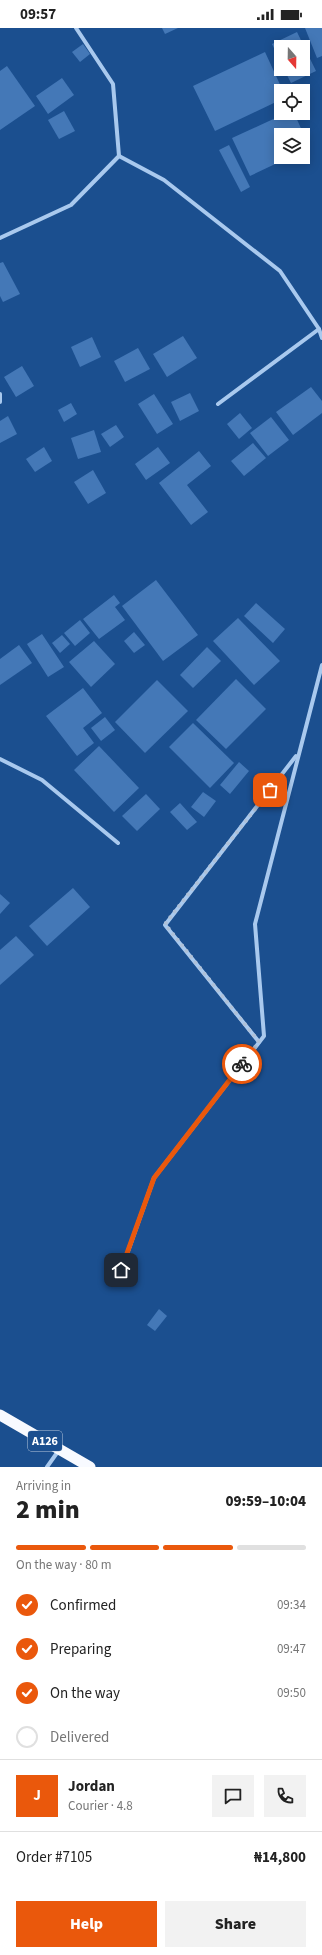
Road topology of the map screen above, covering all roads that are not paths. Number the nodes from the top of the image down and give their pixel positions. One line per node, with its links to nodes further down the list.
1 (76, 28): 2 (street)
2 (119, 156): 3 (street); 4 (street)
3 (0, 238)
4 (319, 329): 5 (street); 8 (street)
5 (322, 338)
6 (0, 394): 7 (street)
7 (0, 402)
8 (218, 404)
9 (322, 665): 10 (street)
10 (298, 754): 13 (street); 13 (street)
11 (0, 759): 12 (street)
12 (118, 843)
13 (259, 1042): 14 (street)
14 (121, 1270)
15 (0, 1415): 16 (highway, A126)
16 (60, 1449): 17 (street); 18 (highway, A126)
17 (47, 1467)
18 (90, 1467)

